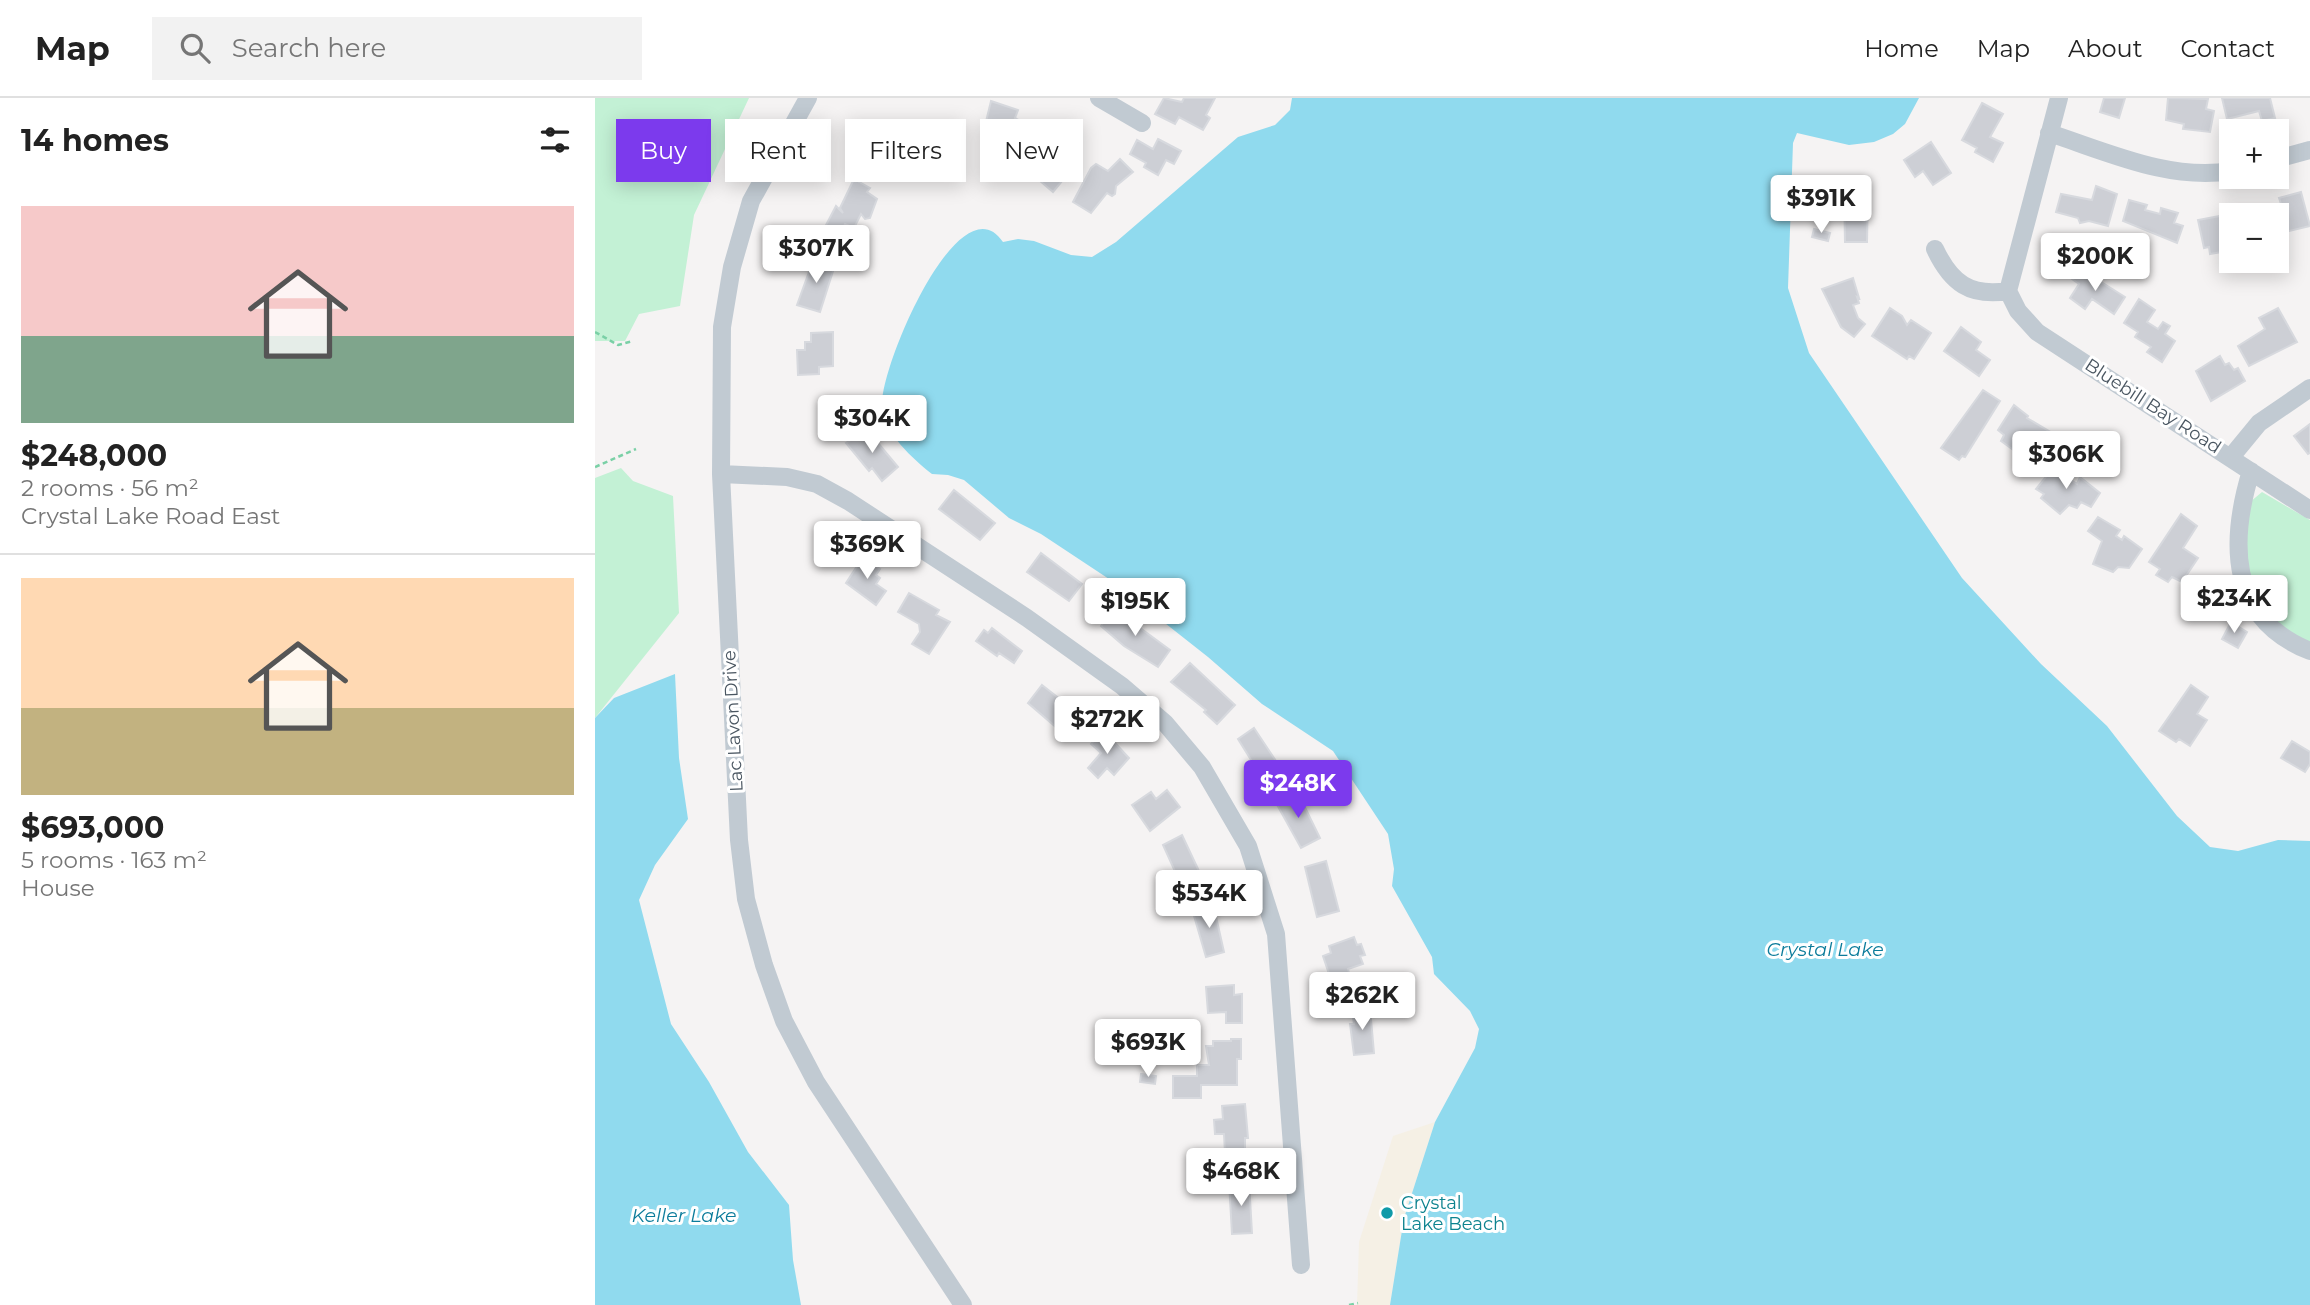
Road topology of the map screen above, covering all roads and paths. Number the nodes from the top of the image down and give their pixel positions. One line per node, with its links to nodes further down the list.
1 (809, 98): 19 (street, Lac Lavon Drive)
2 (1099, 98): 4 (street)
3 (2059, 98): 6 (street)
4 (1126, 105): 5 (street)
5 (1142, 123)
6 (2049, 133): 9 (street); 11 (street)
7 (2310, 150): 8 (street)
8 (2289, 156)
9 (2219, 172)
10 (1935, 249): 11 (street)
11 (2008, 291): 16 (street, Bluebill Bay Road)
12 (595, 332): 13 (path)
13 (632, 341)
14 (2310, 388): 16 (street)
15 (636, 449): 17 (path)
16 (2231, 457): 18 (street, Bluebill Bay Road)
17 (595, 467)
18 (2251, 471): 20 (street, Bluebill Bay Road); 21 (street)
19 (721, 474): 22 (street); 24 (street, Lac Lavon Drive)
20 (2310, 510)
21 (2310, 651)
22 (1301, 1265)
23 (1358, 1303): 25 (path)
24 (963, 1305)
25 (1349, 1305)

